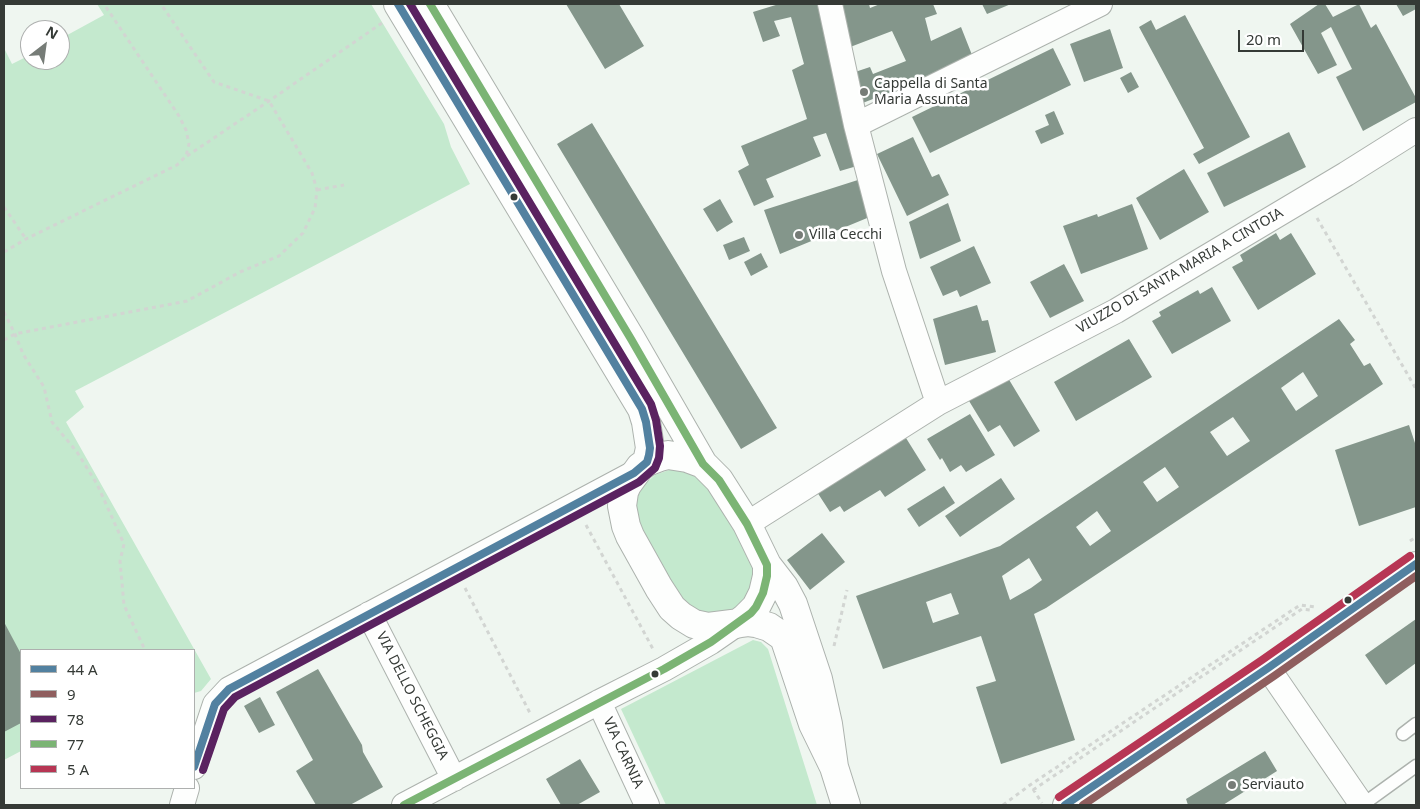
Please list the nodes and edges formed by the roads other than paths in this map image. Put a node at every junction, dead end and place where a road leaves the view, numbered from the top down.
1 (430, 4) edge
2 (830, 4) edge
3 (1100, 4) edge
4 (391, 12) edge
5 (856, 126) junction
6 (1416, 130) edge
7 (938, 403) junction
8 (703, 464) junction
9 (641, 468) junction
10 (747, 524) junction
11 (1412, 554) edge
12 (767, 565) junction
13 (369, 614) junction
14 (737, 624) junction
15 (1268, 668) junction
16 (599, 702) junction
17 (1416, 724) edge
18 (1403, 734) dead end
19 (195, 764) edge
20 (1416, 766) edge
21 (834, 767) junction
22 (454, 778) junction
23 (187, 789) edge
24 (182, 805) edge
25 (404, 805) edge
26 (647, 805) edge
27 (846, 805) edge
28 (1065, 805) edge
29 (1362, 805) edge

1 - 8 street
2 - 5 street
3 - 5 street
4 - 9 street
5 - 7 street
6 - 7 street, VIUZZO DI SANTA MARIA A CINTOIA
7 - 10 street, VIUZZO DI SANTA MARIA A CINTOIA
8 - 9 street
8 - 10 street
9 - 13 street
9 - 14 street
10 - 12 street
11 - 15 street
12 - 14 street
12 - 21 street
13 - 19 street
13 - 22 street, VIA DELLO SCHEGGIA
14 - 16 street
14 - 21 street
15 - 28 street
15 - 29 street
16 - 22 street
16 - 26 street, VIA CARNIA
17 - 18 lane
20 - 29 lane
21 - 27 street
22 - 25 street
23 - 24 street

